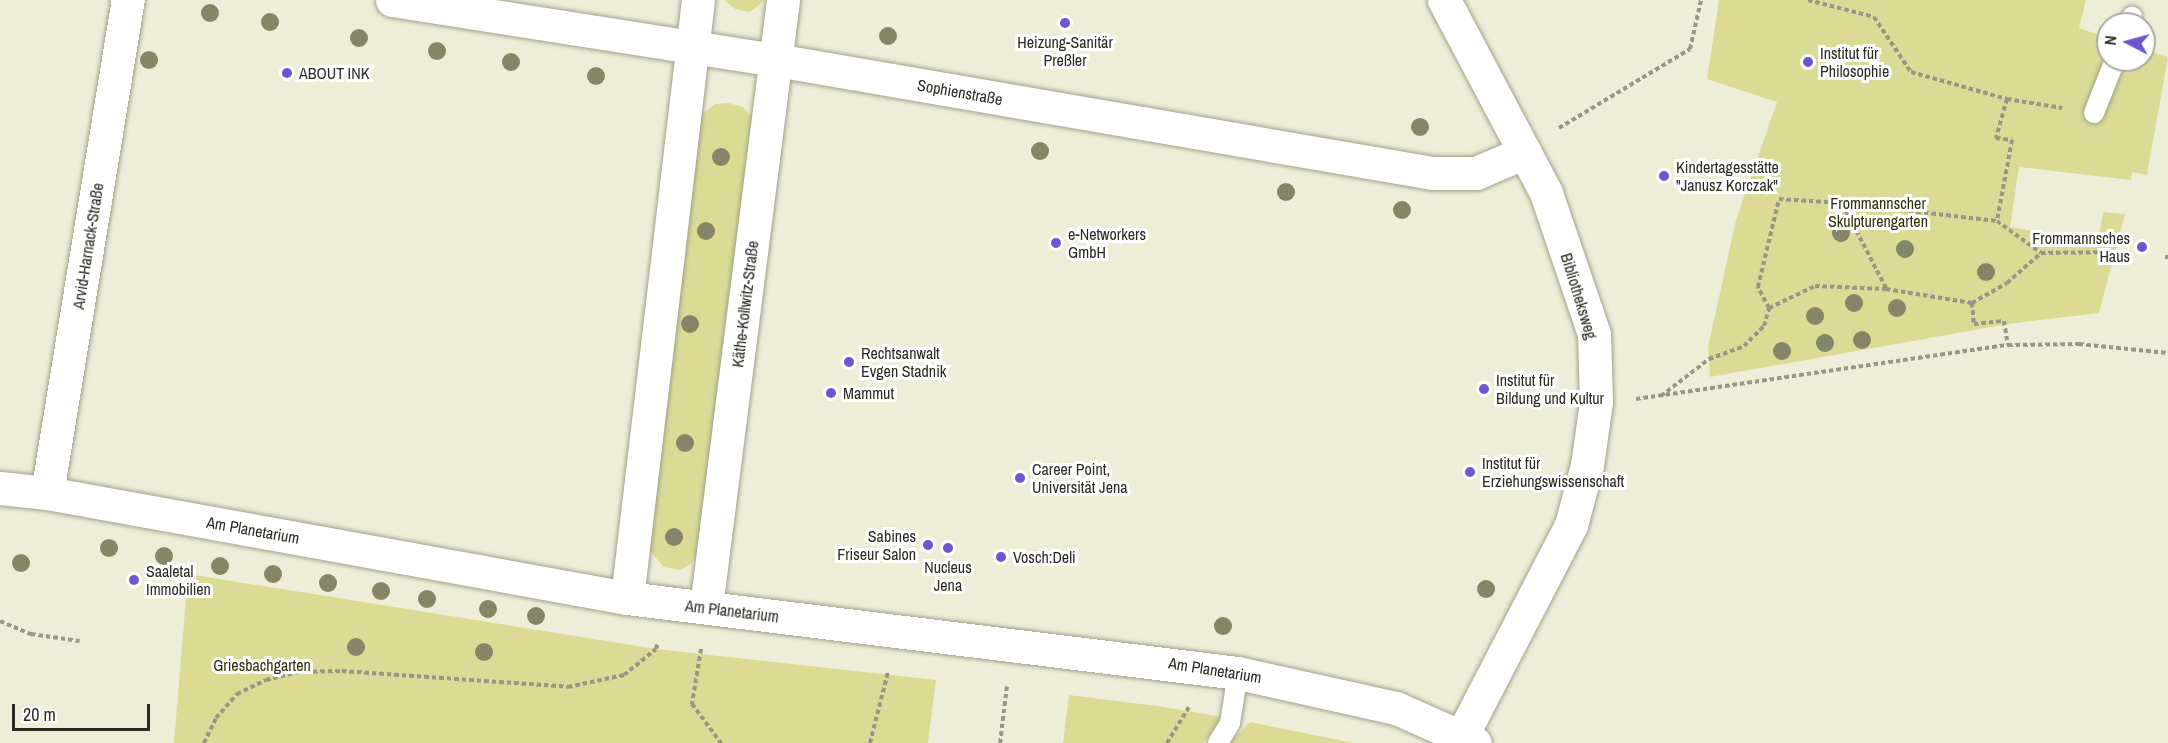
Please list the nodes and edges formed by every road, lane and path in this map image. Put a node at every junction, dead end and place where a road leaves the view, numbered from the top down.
1 (128, 0) edge
2 (392, 0) edge
3 (698, 0) edge
4 (783, 0) edge
5 (1444, 0) edge
6 (1701, 0) edge
7 (1808, 0) edge
8 (693, 46) junction
9 (776, 60) junction
10 (2110, 72) edge
11 (2007, 99) junction
12 (2094, 113) joint
13 (1554, 131) dead end
14 (1525, 152) junction
15 (1842, 203) junction
16 (1997, 220) junction
17 (2115, 252) dead end
18 (2041, 253) junction
19 (1887, 289) junction
20 (1972, 303) junction
21 (1769, 308) junction
22 (2008, 345) junction
23 (2168, 352) edge
24 (1659, 397) junction
25 (1628, 400) dead end
26 (0, 488) edge
27 (47, 493) junction
28 (627, 598) junction
29 (663, 602) junction
30 (706, 607) junction
31 (0, 621) edge
32 (899, 631) junction
33 (80, 641) dead end
34 (1238, 673) junction
35 (1008, 680) dead end
36 (1193, 701) dead end
37 (1469, 739) edge
38 (204, 743) edge
39 (721, 743) edge
40 (870, 743) edge
41 (1000, 743) edge
42 (1167, 743) edge
43 (1218, 743) edge

1 - 27 street, Arvid-Harnack-Straße
2 - 8 street, Sophienstraße
3 - 8 street
4 - 9 street, Käthe-Kollwitz-Straße
5 - 14 street, Bibliotheksweg
6 - 13 path
7 - 11 path
8 - 9 street, Sophienstraße
8 - 28 street
9 - 14 street, Sophienstraße
9 - 30 street, Käthe-Kollwitz-Straße
10 - 12 lane
11 - 12 path
11 - 16 path
14 - 37 street, Bibliotheksweg
15 - 16 path
15 - 19 path
15 - 21 path
16 - 18 path
17 - 18 path
18 - 20 path
19 - 20 path
19 - 21 path
20 - 22 path
21 - 24 path
22 - 23 path
22 - 24 path
24 - 25 path
26 - 27 street, Am Planetarium
27 - 28 street, Am Planetarium
28 - 29 street, Am Planetarium
29 - 30 street, Am Planetarium
29 - 38 path
30 - 32 street, Am Planetarium
30 - 39 path
31 - 33 path
32 - 34 street, Am Planetarium
32 - 40 path
34 - 37 street, Am Planetarium
34 - 43 lane
35 - 41 path
36 - 42 path

